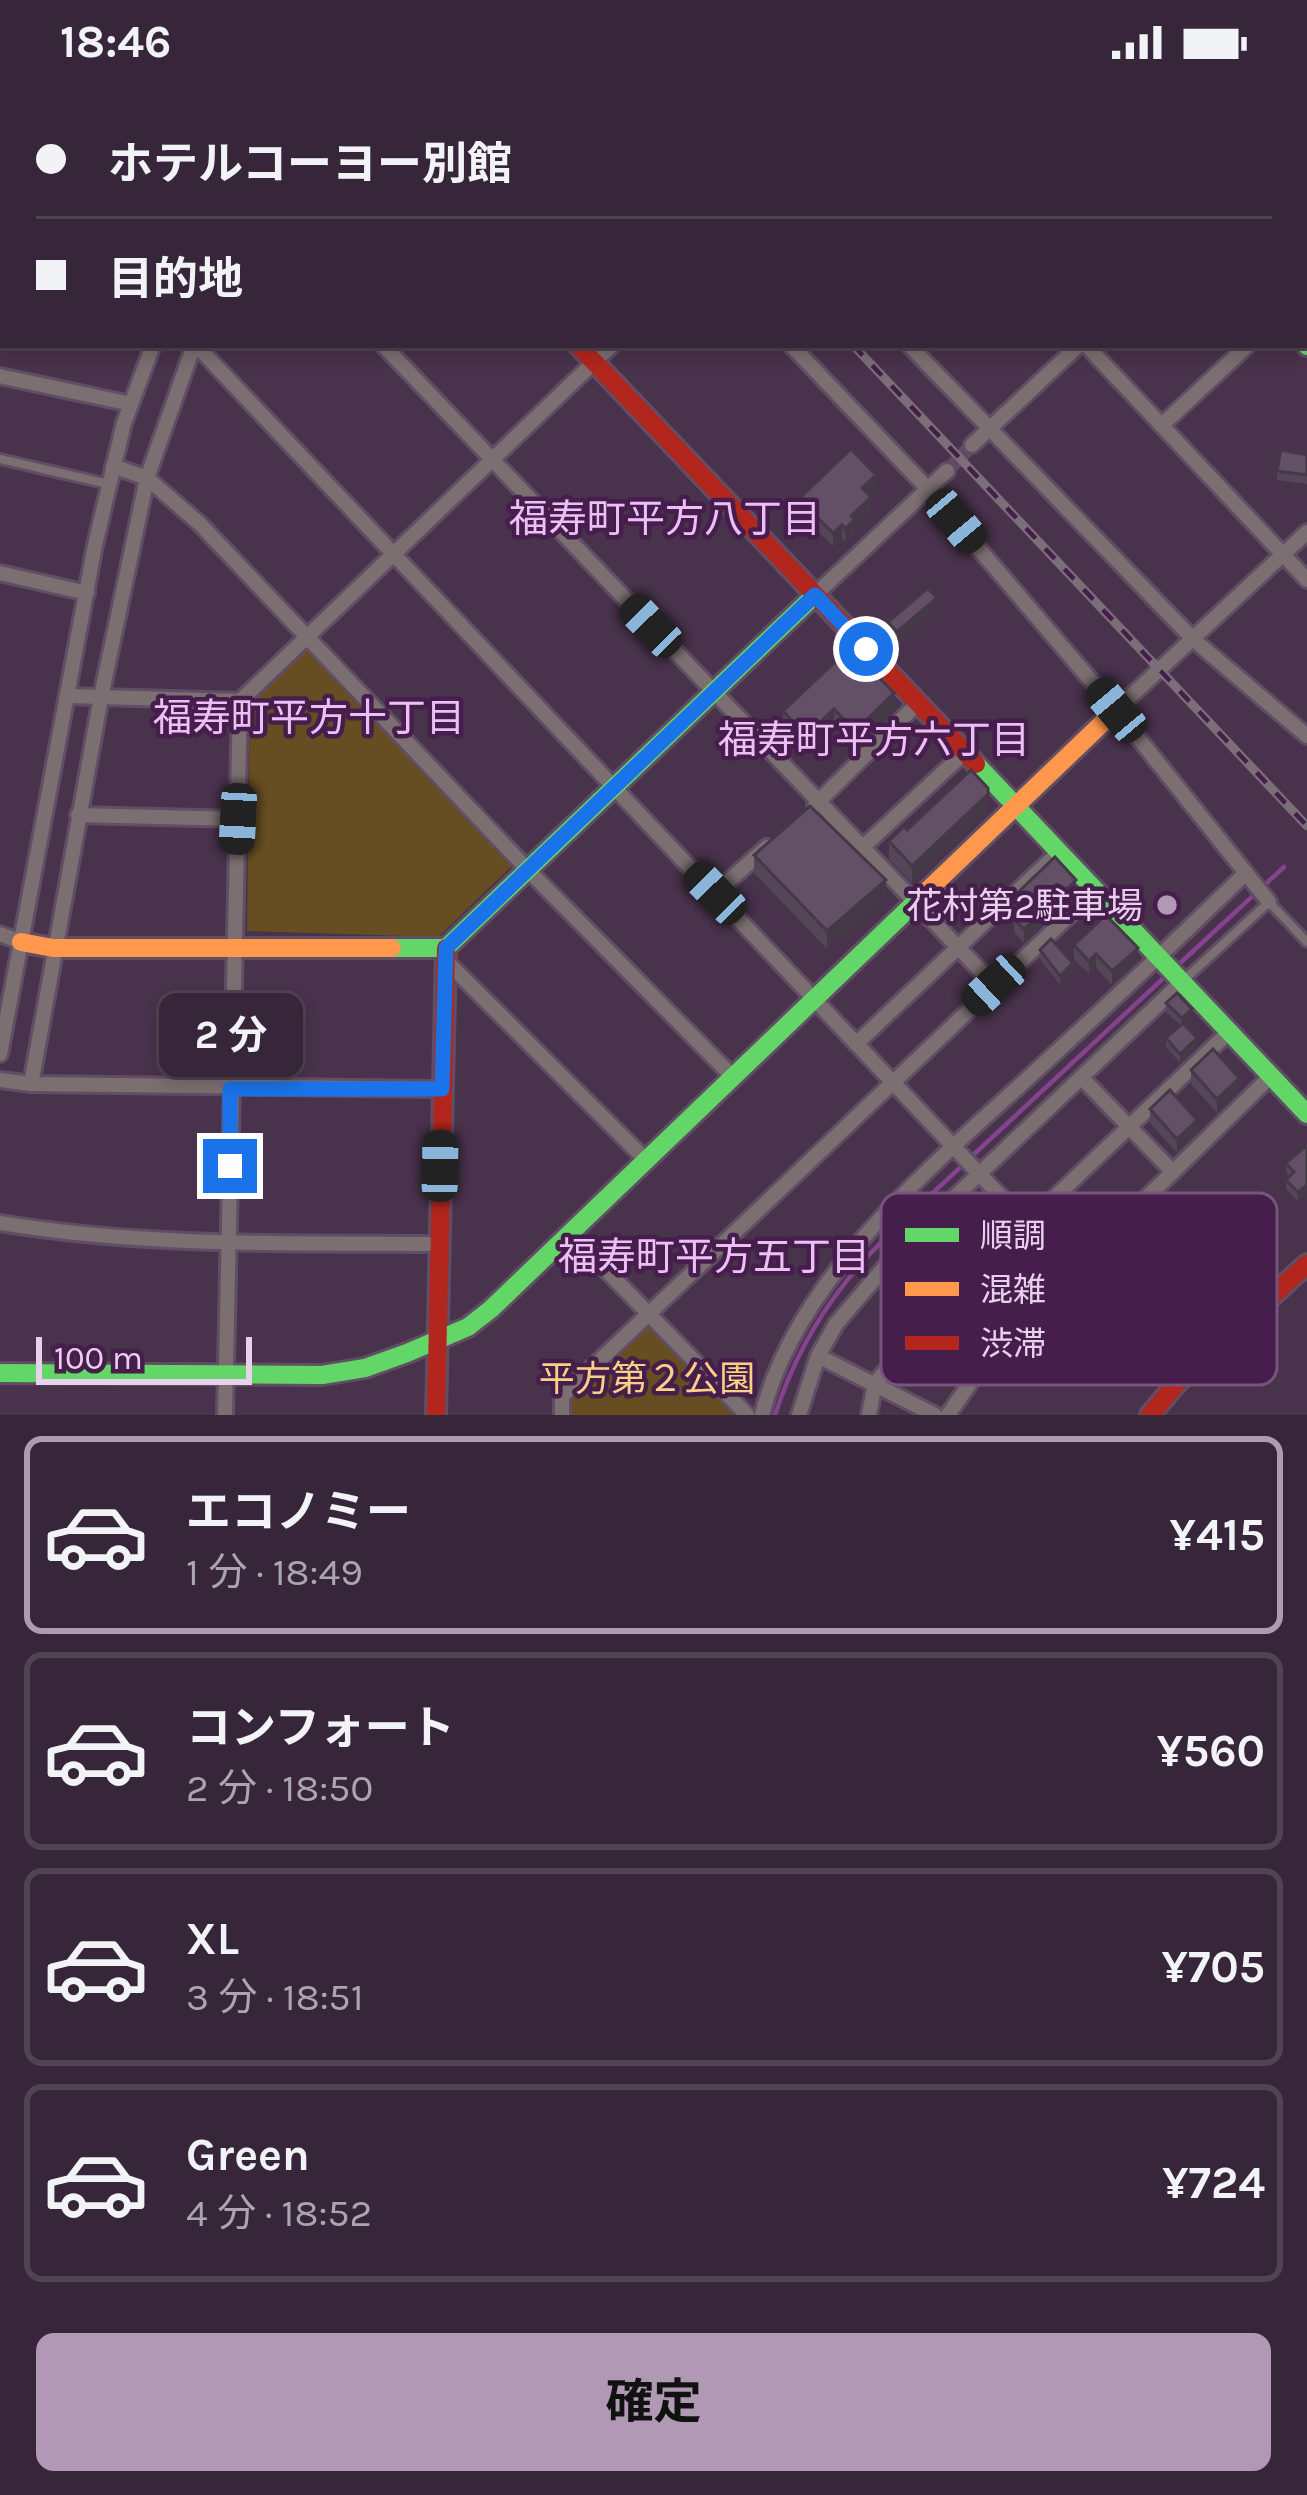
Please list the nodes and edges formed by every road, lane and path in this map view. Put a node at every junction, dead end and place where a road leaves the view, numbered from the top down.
1 (152, 348) edge
2 (194, 348) edge
3 (198, 348) edge
4 (385, 348) edge
5 (581, 348) edge
6 (609, 348) edge
7 (794, 348) edge
8 (919, 348) edge
9 (1080, 348) edge
10 (1086, 348) edge
11 (1245, 348) edge
12 (594, 362) junction
13 (0, 376) edge
14 (131, 404) junction
15 (1162, 425) junction
16 (988, 430) junction
17 (972, 446) tunnel mouth
18 (0, 459) edge
19 (492, 460) junction
20 (113, 466) junction
21 (947, 471) tunnel mouth
22 (147, 478) junction
23 (109, 484) junction
24 (929, 490) junction
25 (1307, 532) edge
26 (392, 555) junction
27 (1283, 555) junction
28 (0, 573) edge
29 (1307, 580) edge
30 (87, 593) junction
31 (815, 595) junction
32 (307, 637) junction
33 (1194, 640) junction
34 (714, 692) junction
35 (67, 696) junction
36 (100, 697) junction
37 (239, 701) junction
38 (918, 703) junction
39 (1116, 710) junction
40 (1307, 736) edge
41 (965, 752) junction
42 (614, 787) junction
43 (818, 801) junction
44 (1016, 806) junction
45 (79, 814) junction
46 (801, 817) edge
47 (238, 819) junction
48 (784, 832) edge
49 (862, 848) junction
50 (1060, 851) junction
51 (528, 870) junction
52 (1250, 878) junction
53 (1096, 890) junction
54 (715, 893) junction
55 (1267, 899) junction
56 (916, 903) junction
57 (0, 934) edge
58 (21, 942) junction
59 (1307, 942) edge
60 (53, 948) junction
61 (232, 948) junction
62 (958, 948) junction
63 (446, 954) junction
64 (1173, 969) junction
65 (994, 985) junction
66 (814, 1000) junction
67 (1230, 1031) junction
68 (856, 1044) junction
69 (0, 1054) edge
70 (1271, 1076) junction
71 (734, 1078) junction
72 (1082, 1078) junction
73 (0, 1080) edge
74 (892, 1082) junction
75 (31, 1084) junction
76 (230, 1089) junction
77 (442, 1089) junction
78 (1304, 1103) edge
79 (1127, 1126) junction
80 (957, 1151) junction
81 (647, 1161) junction
82 (1173, 1172) junction
83 (978, 1173) junction
84 (916, 1193) edge
85 (957, 1193) edge
86 (998, 1193) edge
87 (1056, 1193) edge
88 (1152, 1193) edge
89 (0, 1223) edge
90 (881, 1228) edge
91 (571, 1234) junction
92 (229, 1243) junction
93 (439, 1244) junction
94 (1307, 1264) edge
95 (881, 1271) edge
96 (1277, 1292) edge
97 (650, 1313) junction
98 (440, 1338) junction
99 (818, 1356) junction
100 (0, 1373) edge
101 (226, 1375) junction
102 (881, 1376) edge
103 (875, 1383) junction
104 (969, 1385) edge
105 (1176, 1385) edge
106 (225, 1415) edge
107 (436, 1415) edge
108 (562, 1415) edge
109 (747, 1415) edge
110 (762, 1415) edge
111 (799, 1415) edge
112 (869, 1415) edge
113 (935, 1415) edge
114 (948, 1415) edge
115 (1150, 1415) edge

1 - 14 street
2 - 22 street
3 - 26 street
4 - 19 street
5 - 12 street
6 - 12 street
7 - 24 street
8 - 16 street
9 - 16 street
10 - 15 street
11 - 15 street
12 - 19 street
12 - 31 street
13 - 14 street
14 - 20 street
15 - 27 street
16 - 17 street
16 - 33 street
18 - 23 lane
19 - 26 street
19 - 34 street
20 - 22 street
20 - 23 street
21 - 24 street
22 - 32 street
22 - 36 street
23 - 30 street
24 - 31 street
24 - 39 street
25 - 27 street
26 - 32 street
26 - 42 street
27 - 29 street
27 - 33 street
28 - 30 street
30 - 35 street
31 - 34 street
31 - 38 street
32 - 37 street
32 - 51 street
33 - 39 street
33 - 40 street
34 - 42 street
34 - 43 street
35 - 36 street
35 - 58 street
36 - 37 street
36 - 45 street
37 - 47 street
38 - 41 street
38 - 43 street
39 - 44 street
39 - 52 street
41 - 44 street
41 - 49 street
42 - 51 street
42 - 54 street
43 - 46 street
43 - 49 street
44 - 50 street
44 - 56 street
45 - 47 street
45 - 60 street
47 - 61 street
48 - 54 street
49 - 56 street
50 - 53 street
50 - 62 street
51 - 63 street
51 - 71 street
52 - 55 street
52 - 64 street
53 - 64 street
53 - 65 street
54 - 66 street
55 - 59 lane
55 - 64 lane
56 - 62 street
56 - 66 street
57 - 58 street
58 - 60 street
58 - 69 street
60 - 61 street
60 - 75 street
61 - 63 street
61 - 76 street
62 - 65 street
62 - 68 street
63 - 77 street
63 - 81 street
64 - 67 street
64 - 72 street
64 - 80 street
65 - 74 street
66 - 68 street
66 - 71 street
67 - 70 street
67 - 79 street
68 - 74 street
70 - 78 street
70 - 82 street
71 - 81 street
72 - 79 street
72 - 83 street
73 - 75 street
74 - 80 street
74 - 97 street
75 - 76 street
76 - 77 street
76 - 92 street
77 - 93 street
79 - 82 street
79 - 87 street
80 - 83 street
80 - 84 street
81 - 91 street
82 - 88 street
83 - 85 street
83 - 86 street
89 - 92 street
90 - 110 street
91 - 97 street
91 - 98 street
92 - 93 street
92 - 101 street
93 - 98 street
94 - 96 street
95 - 99 street
97 - 108 street
97 - 109 street
98 - 101 street
98 - 107 street
99 - 103 street
99 - 111 street
100 - 101 street
101 - 106 street
102 - 103 street
103 - 112 street
103 - 113 street
104 - 114 street
105 - 115 street

